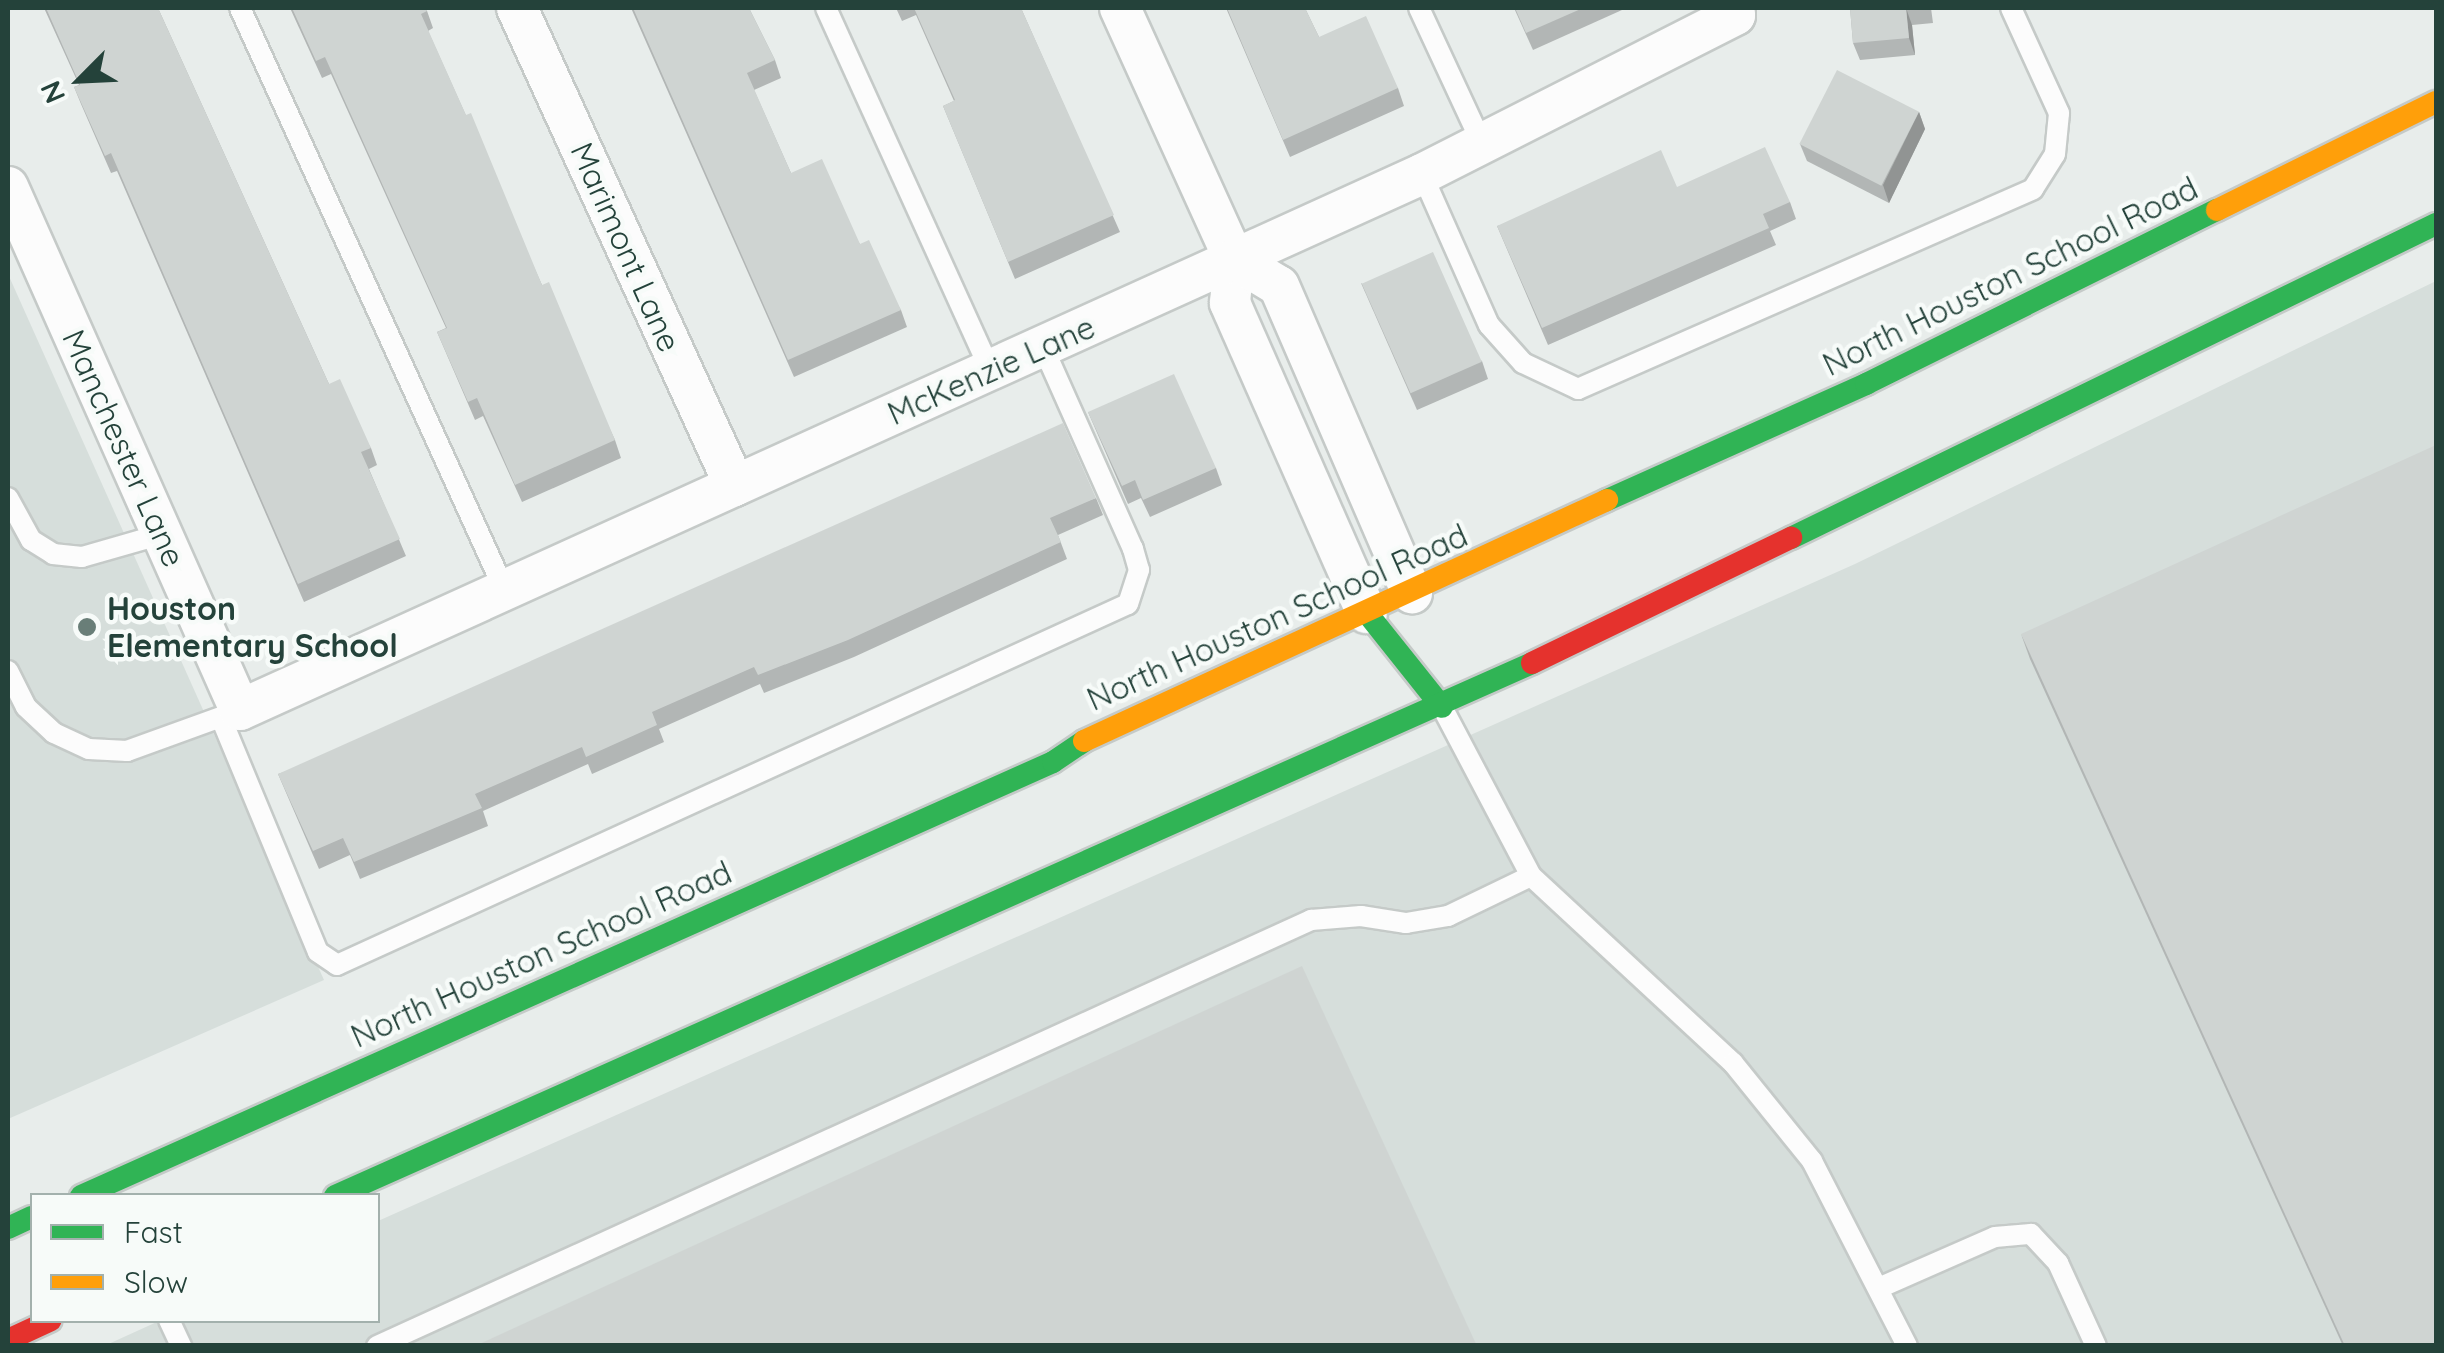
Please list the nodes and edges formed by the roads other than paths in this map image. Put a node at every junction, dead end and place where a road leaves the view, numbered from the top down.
1 (240, 8) edge
2 (517, 8) edge
3 (826, 8) edge
4 (1120, 8) edge
5 (1419, 8) edge
6 (2011, 8) edge
7 (1739, 10) edge
8 (2436, 102) edge
9 (1482, 144) junction
10 (1422, 174) junction
11 (8, 187) edge
12 (2436, 224) edge
13 (1234, 260) junction
14 (1042, 347) junction
15 (990, 370) junction
16 (735, 486) junction
17 (8, 498) edge
18 (162, 534) junction
19 (504, 590) junction
20 (1415, 602) junction
21 (1367, 614) junction
22 (1427, 650) dead end
23 (8, 671) edge
24 (1442, 707) junction
25 (231, 714) junction
26 (1531, 876) junction
27 (87, 1193) edge
28 (341, 1193) edge
29 (1880, 1288) junction
30 (45, 1323) edge
31 (170, 1323) edge
32 (8, 1340) edge
33 (181, 1346) edge
34 (377, 1346) edge
35 (1907, 1346) edge
36 (2096, 1346) edge

1 - 19 lane
2 - 16 street, Marimont Lane
3 - 15 lane
4 - 13 street
5 - 9 lane
6 - 10 lane
7 - 9 street, McKenzie Lane
8 - 20 main road, North Houston School Road
9 - 10 street, McKenzie Lane
10 - 13 street, McKenzie Lane
11 - 18 street, Manchester Lane
12 - 24 main road
13 - 14 street, McKenzie Lane
13 - 20 street
13 - 21 street
14 - 15 street, McKenzie Lane
14 - 25 lane
15 - 16 street, McKenzie Lane
16 - 19 street, McKenzie Lane
17 - 18 lane
18 - 25 street, Manchester Lane
19 - 25 street, McKenzie Lane
20 - 21 main road, North Houston School Road
21 - 24 main road
21 - 27 main road, North Houston School Road
22 - 24 main road
23 - 25 lane
24 - 26 lane
24 - 28 main road
26 - 29 lane
26 - 34 lane
29 - 35 lane
29 - 36 lane
30 - 32 main road
31 - 33 lane

